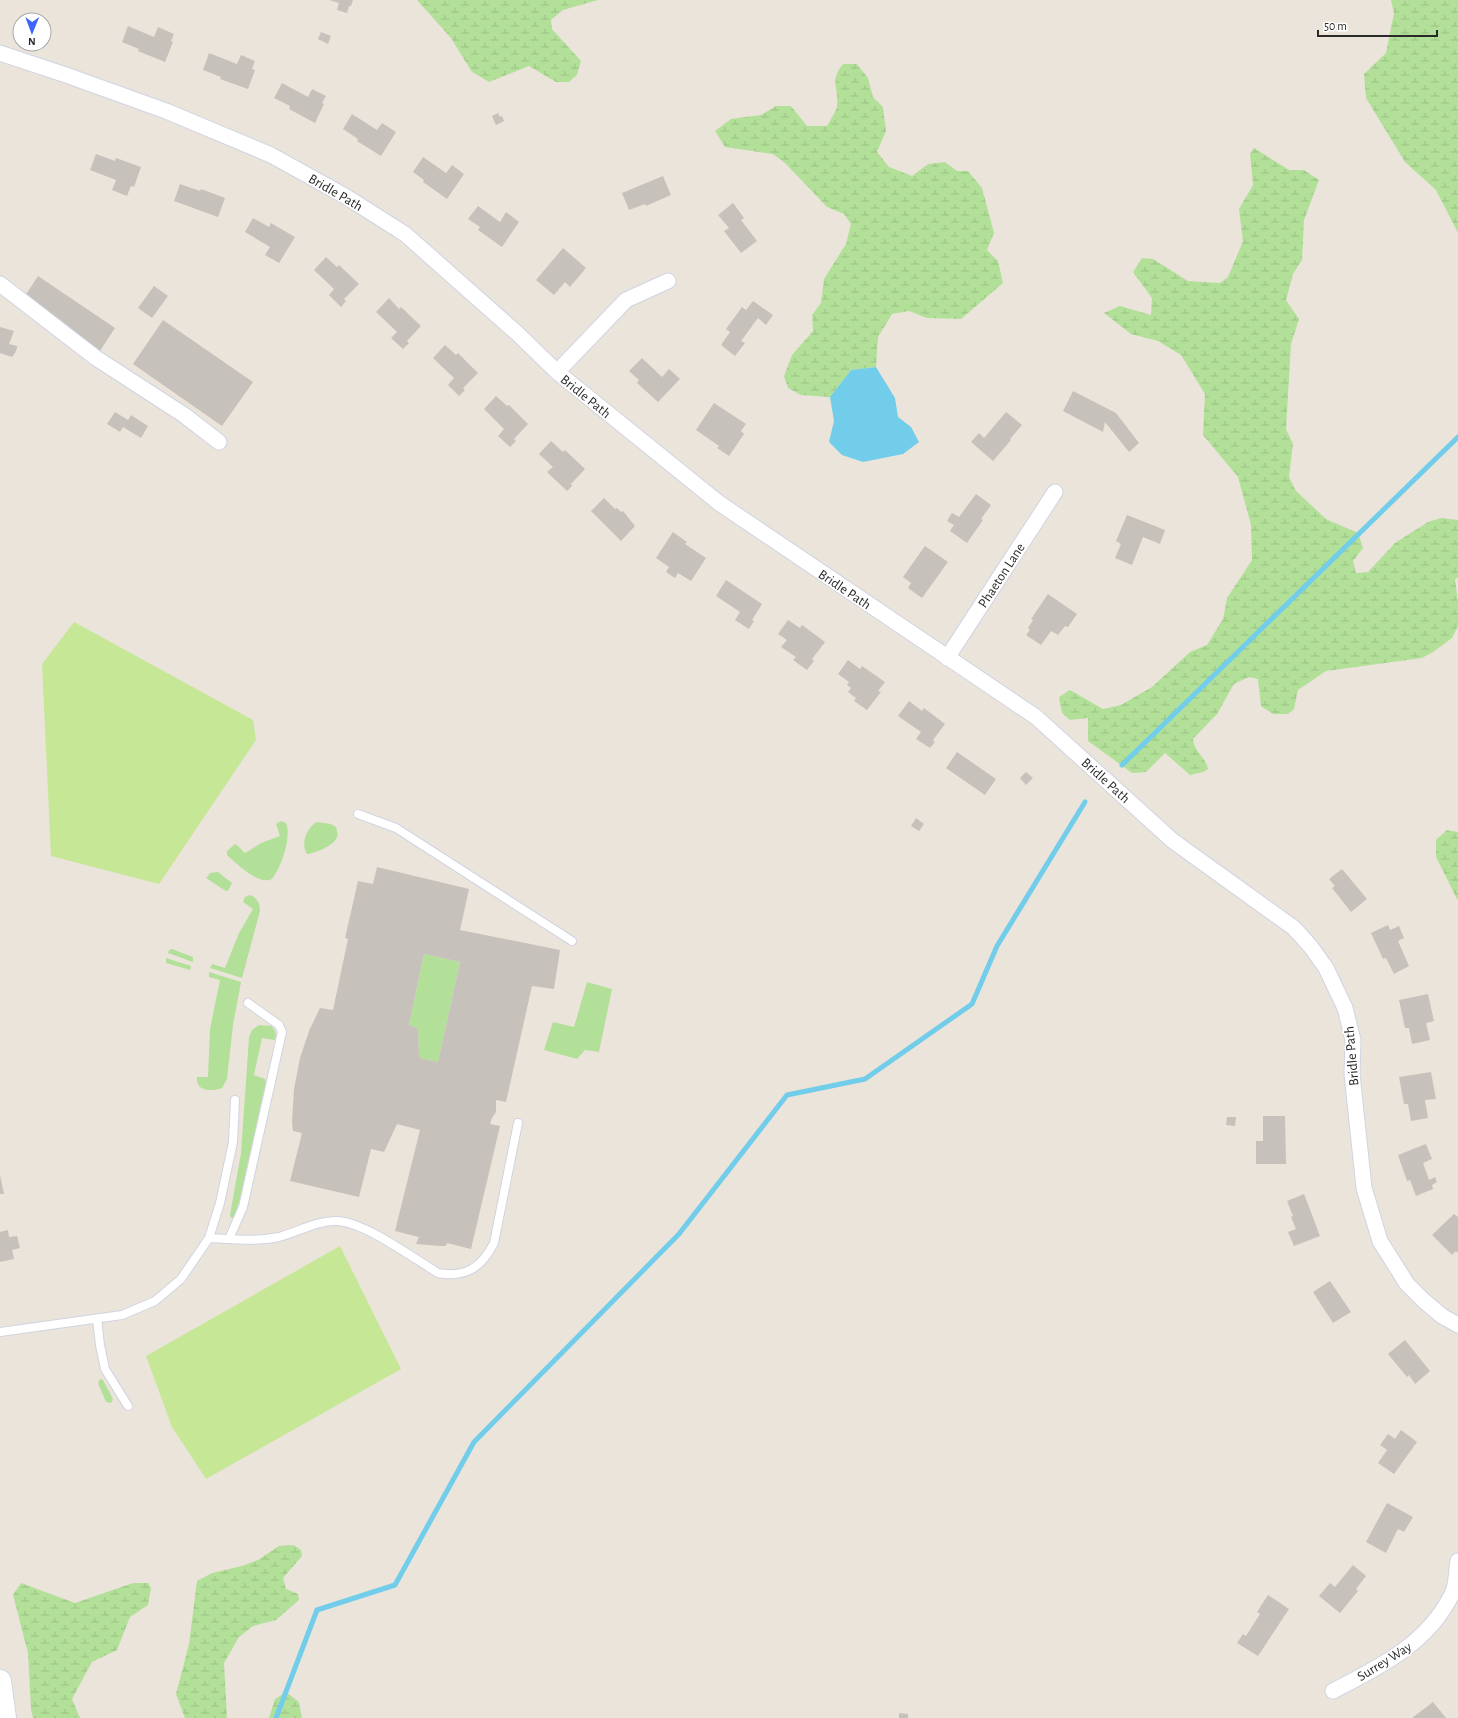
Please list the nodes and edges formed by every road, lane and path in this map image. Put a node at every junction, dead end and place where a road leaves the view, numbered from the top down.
1 (0, 53) edge
2 (668, 281) dead end
3 (0, 284) edge
4 (556, 372) junction
5 (219, 442) dead end
6 (1056, 492) dead end
7 (947, 658) junction
8 (358, 814) dead end
9 (572, 941) dead end
10 (248, 1002) dead end
11 (235, 1100) dead end
12 (518, 1123) dead end
13 (209, 1238) junction
14 (229, 1239) junction
15 (97, 1319) junction
16 (1458, 1325) edge
17 (0, 1332) edge
18 (128, 1406) dead end
19 (1458, 1561) edge
20 (0, 1681) edge
21 (1333, 1692) dead end
22 (5, 1718) edge

1 - 4 street, Bridle Path
2 - 4 street
3 - 5 street
4 - 7 street, Bridle Path
6 - 7 street, Phaeton Lane
7 - 16 street, Bridle Path
8 - 9 lane
10 - 14 lane
11 - 13 lane
12 - 14 lane
13 - 14 lane
13 - 15 lane
15 - 17 lane
15 - 18 lane
19 - 21 street, Surrey Way
20 - 22 main road

